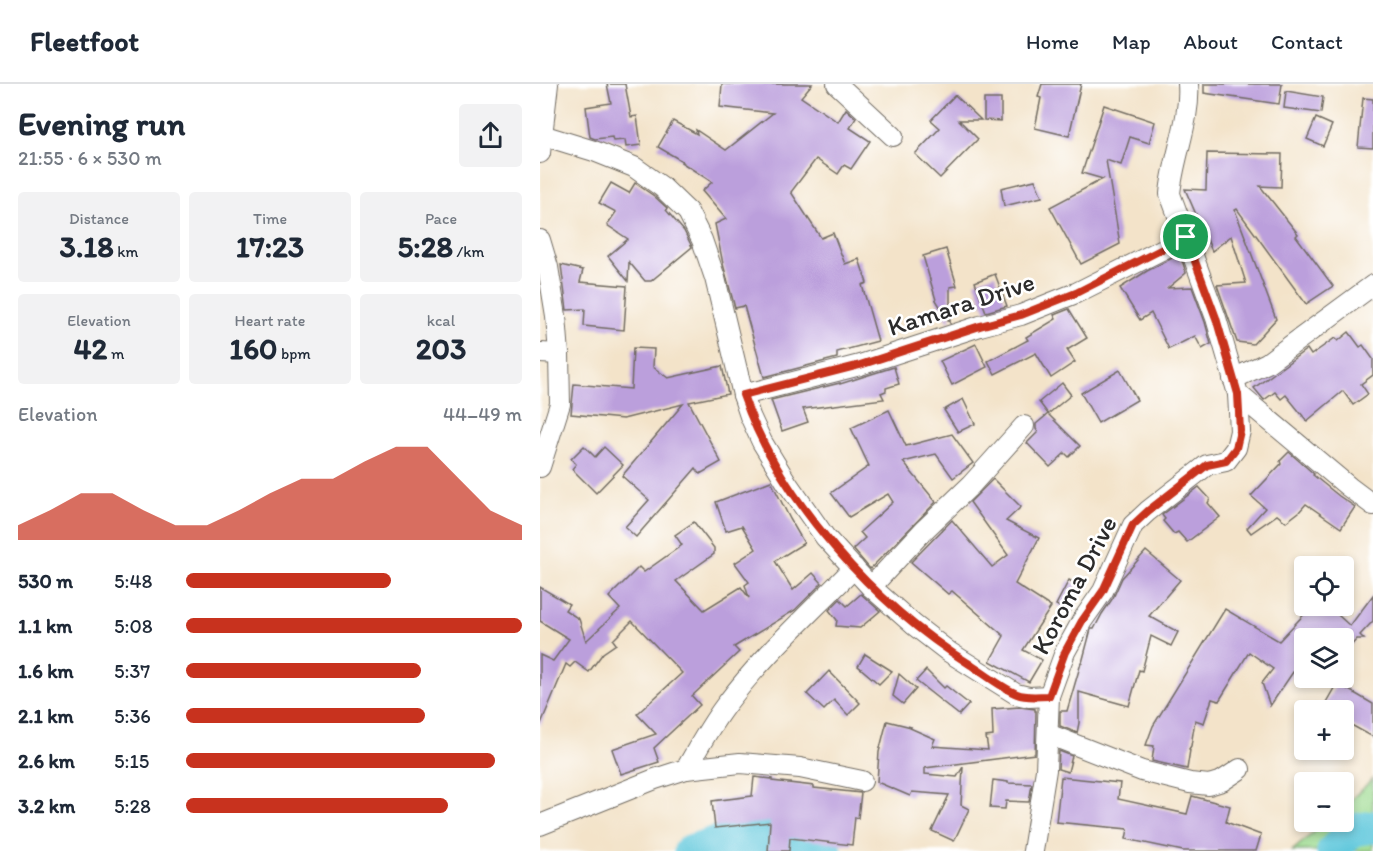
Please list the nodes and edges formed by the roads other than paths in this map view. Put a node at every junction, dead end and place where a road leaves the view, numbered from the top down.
1 (548, 84) edge
2 (837, 84) edge
3 (1188, 84) edge
4 (893, 136) dead end
5 (541, 144) edge
6 (1186, 237) junction
7 (540, 240) edge
8 (1373, 285) edge
9 (549, 354) edge
10 (1236, 386) junction
11 (743, 395) junction
12 (1024, 426) dead end
13 (540, 467) edge
14 (1373, 505) edge
15 (854, 568) junction
16 (871, 587) junction
17 (1049, 696) junction
18 (1048, 734) junction
19 (686, 770) junction
20 (1240, 770) dead end
21 (862, 781) dead end
22 (540, 825) edge
23 (1033, 851) edge

1 - 5 street
2 - 4 street
3 - 6 street, Koroma Drive
5 - 11 street
6 - 10 street, Koroma Drive
6 - 11 street, Kamara Drive
7 - 9 street
8 - 10 street
9 - 13 street
10 - 14 street
10 - 17 street, Koroma Drive
11 - 15 street
12 - 16 street
15 - 16 street
15 - 19 street
16 - 17 street
17 - 18 street, Koroma Drive
18 - 20 street
18 - 23 street, Koroma Drive
19 - 21 street
19 - 22 street

